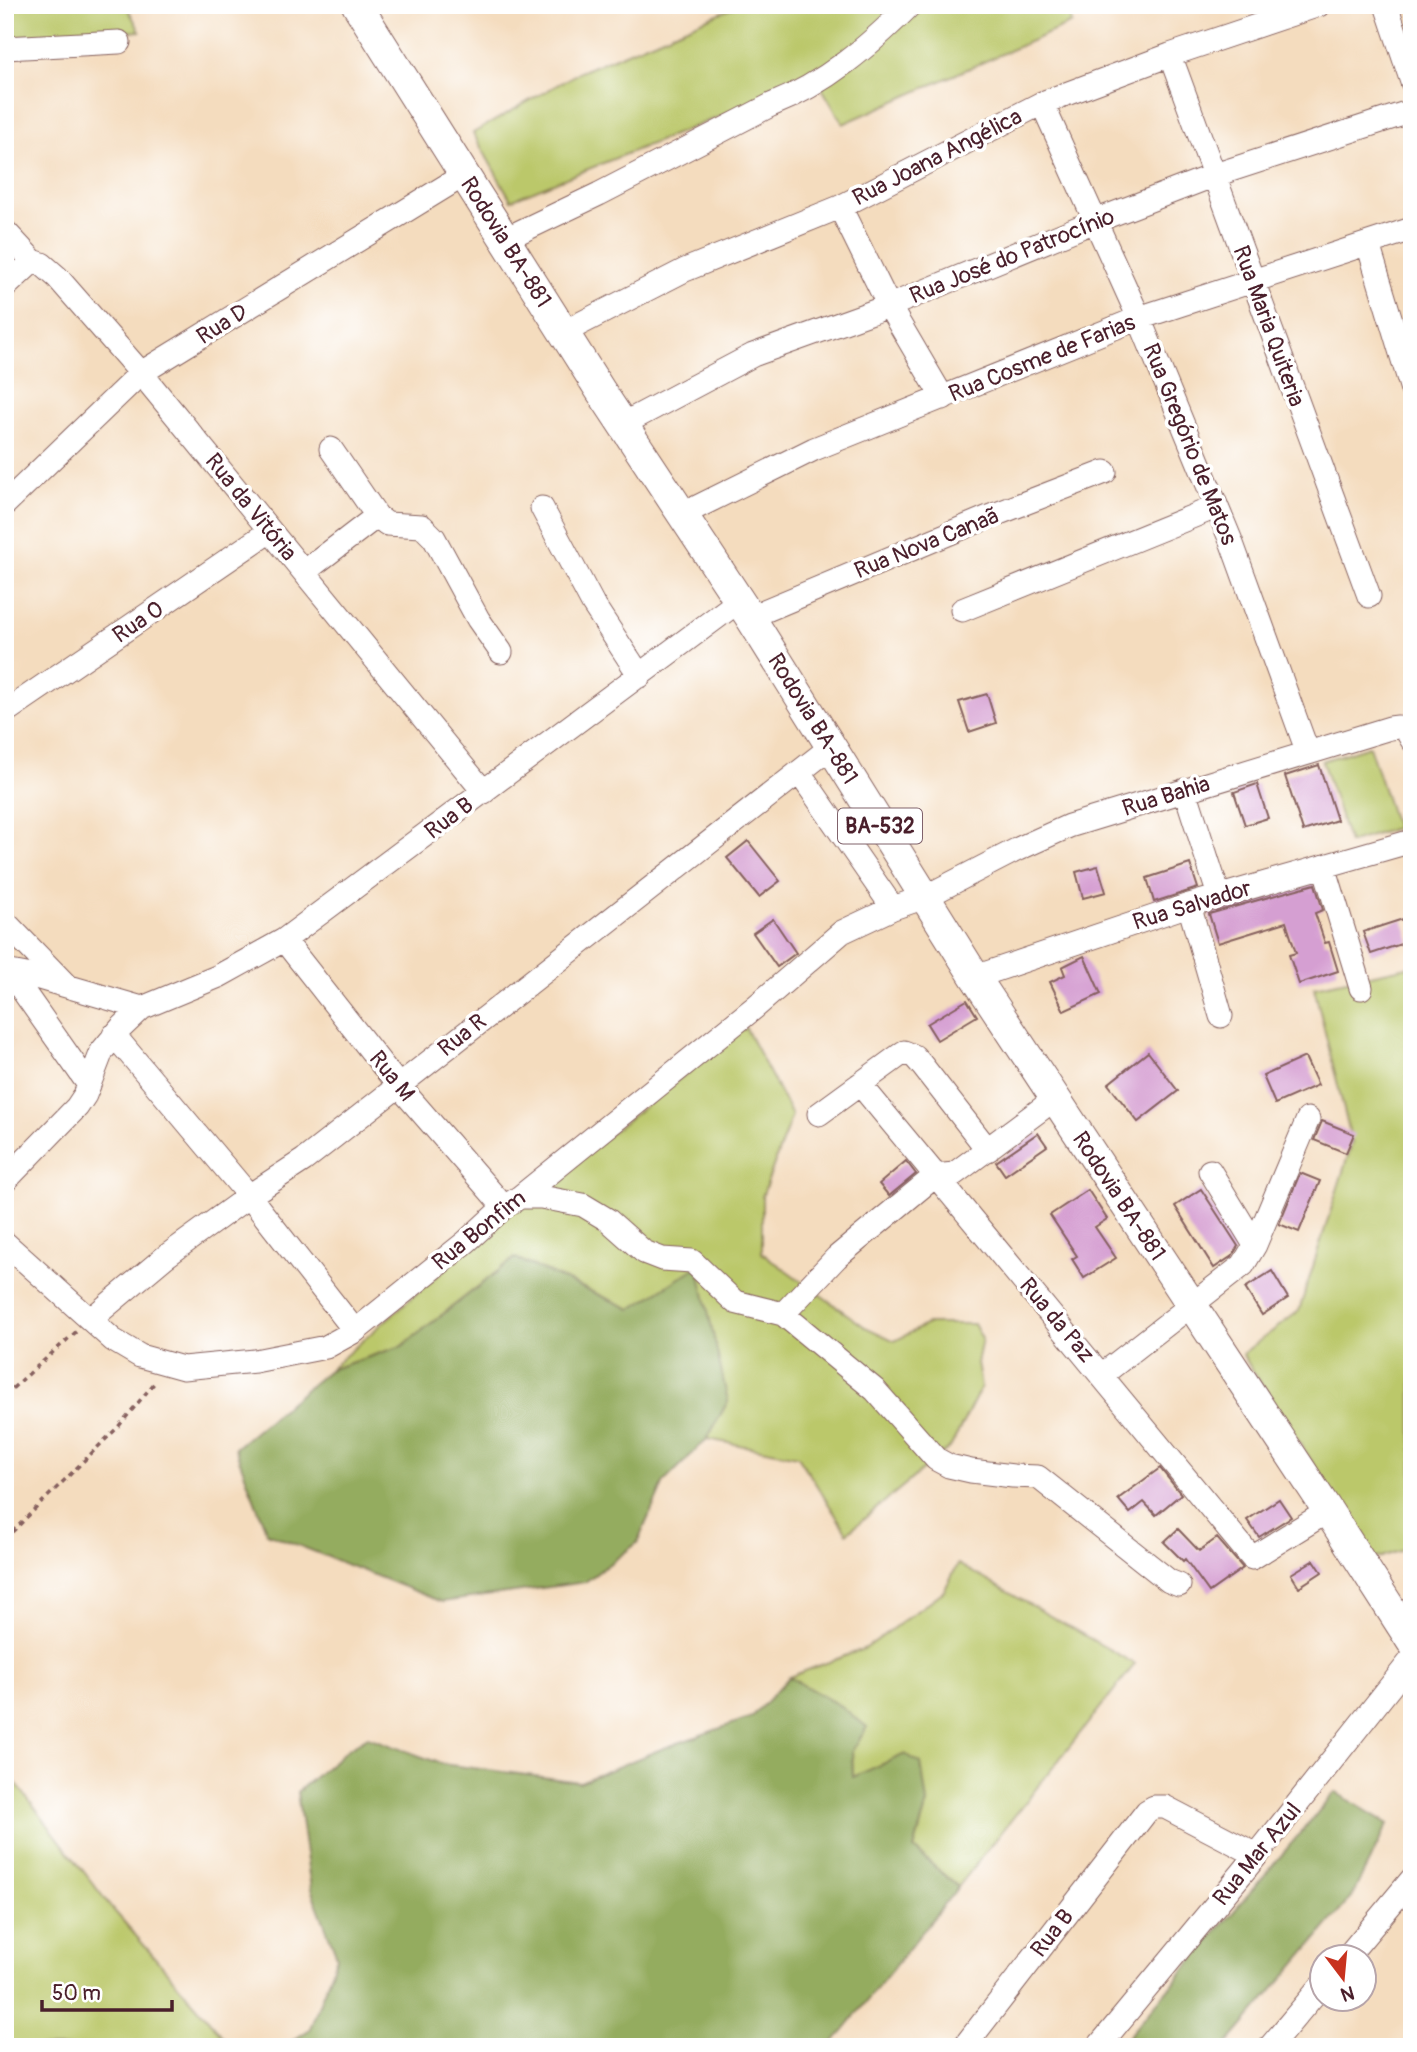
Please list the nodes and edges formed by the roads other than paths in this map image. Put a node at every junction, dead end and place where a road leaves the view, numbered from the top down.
1 (909, 5) edge
2 (1319, 5) edge
3 (1386, 5) edge
4 (364, 8) edge
5 (120, 42) dead end
6 (5, 48) edge
7 (1170, 55) junction
8 (1412, 82) edge
9 (1042, 103) junction
10 (1412, 111) edge
11 (464, 175) junction
12 (1215, 175) junction
13 (840, 207) junction
14 (1095, 221) junction
15 (1412, 229) edge
16 (5, 231) edge
17 (505, 239) junction
18 (1368, 244) junction
19 (33, 261) junction
20 (1252, 280) junction
21 (5, 287) edge
22 (889, 306) junction
23 (1139, 318) junction
24 (564, 332) junction
25 (1407, 356) edge
26 (141, 373) junction
27 (1412, 390) edge
28 (943, 398) junction
29 (623, 424) junction
30 (331, 449) dead end
31 (1105, 472) dead end
32 (5, 504) edge
33 (1216, 507) junction
34 (542, 508) dead end
35 (683, 514) junction
36 (377, 516) junction
37 (270, 531) junction
38 (304, 572) junction
39 (1369, 596) dead end
40 (745, 608) junction
41 (962, 610) dead end
42 (501, 652) dead end
43 (640, 676) junction
44 (5, 712) edge
45 (1412, 740) edge
46 (831, 747) junction
47 (1308, 753) junction
48 (799, 772) junction
49 (1185, 790) junction
50 (484, 792) junction
51 (1412, 841) edge
52 (1324, 866) junction
53 (1219, 896) junction
54 (925, 897) junction
55 (1189, 905) junction
56 (893, 908) junction
57 (5, 922) edge
58 (284, 940) junction
59 (7, 971) edge
60 (975, 977) junction
61 (66, 985) junction
62 (1361, 988) dead end
63 (142, 1008) junction
64 (1221, 1016) dead end
65 (114, 1035) junction
66 (398, 1084) junction
67 (860, 1084) junction
68 (89, 1085) junction
69 (1056, 1098) junction
70 (819, 1114) dead end
71 (1308, 1119) dead end
72 (988, 1150) junction
73 (1210, 1171) dead end
74 (935, 1176) junction
75 (5, 1181) edge
76 (249, 1196) junction
77 (512, 1202) junction
78 (5, 1243) edge
79 (1255, 1245) junction
80 (1192, 1306) junction
81 (783, 1314) junction
82 (91, 1319) junction
83 (355, 1331) junction
84 (1102, 1374) junction
85 (1328, 1511) junction
86 (1179, 1585) dead end
87 (1412, 1642) edge
88 (1412, 1659) edge
89 (1257, 1855) junction
90 (1412, 1879) edge
91 (1358, 1944) edge
92 (1308, 2002) edge
93 (976, 2043) edge
94 (1098, 2047) edge
95 (1270, 2047) edge

1 - 17 street
2 - 7 street, Rua Joana Angélica
3 - 8 street
4 - 11 main road, Rodovia BA-881 / BA-532
5 - 6 street
7 - 9 street, Rua Joana Angélica
7 - 12 street, Rua Maria Quiteria
9 - 13 street, Rua Joana Angélica
9 - 14 street, Rua Gregório de Matos
10 - 12 street, Rua José do Patrocínio
11 - 17 main road, Rodovia BA-881 / BA-532
11 - 26 street, Rua D
12 - 14 street, Rua José do Patrocínio
12 - 20 street, Rua Maria Quiteria
13 - 22 street
13 - 24 street, Rua Joana Angélica
14 - 22 street, Rua José do Patrocínio
14 - 23 street, Rua Gregório de Matos
15 - 18 street, Rua Cosme de Farias
16 - 19 street, Rua da Vitória
17 - 24 main road, Rodovia BA-881 / BA-532
18 - 20 street, Rua Cosme de Farias
18 - 25 street
19 - 21 street
19 - 26 street, Rua da Vitória
20 - 23 street, Rua Cosme de Farias
20 - 39 street, Rua Maria Quiteria
22 - 28 street
22 - 29 street, Rua José do Patrocínio
23 - 28 street, Rua Cosme de Farias
23 - 33 street, Rua Gregório de Matos
24 - 29 main road, Rodovia BA-881 / BA-532
25 - 27 street
26 - 32 street, Rua D
26 - 37 street, Rua da Vitória
28 - 35 street, Rua Cosme de Farias
29 - 35 main road, Rodovia BA-881 / BA-532
30 - 36 street
31 - 40 street, Rua Nova Canaã
33 - 41 street
33 - 47 street, Rua Gregório de Matos
34 - 43 street
35 - 40 main road, Rodovia BA-881 / BA-532
36 - 38 street
36 - 42 street
37 - 38 street, Rua da Vitória
37 - 44 street, Rua O
38 - 50 street, Rua da Vitória
40 - 43 street, Rua B
40 - 46 main road, Rodovia BA-881 / BA-532
43 - 50 street, Rua B
45 - 47 street, Rua Bahia
46 - 48 street, Rua R
46 - 54 main road, Rodovia BA-881 / BA-532
47 - 49 street, Rua Bahia
48 - 56 street
48 - 66 street, Rua R
49 - 53 street
49 - 54 street, Rua Bahia
50 - 58 street, Rua B
51 - 52 street, Rua Salvador
52 - 53 street, Rua Salvador
52 - 62 street
53 - 55 street, Rua Salvador
54 - 56 street, Rua Bonfim
54 - 60 main road, Rodovia BA-881 / BA-532
55 - 60 street, Rua Salvador
55 - 64 street
56 - 77 street, Rua Bonfim
57 - 61 street
58 - 63 street, Rua B
58 - 66 street, Rua M
59 - 61 street
59 - 68 street
60 - 69 main road, Rodovia BA-881 / BA-532
61 - 63 street
63 - 65 street
65 - 68 street
65 - 76 street
66 - 76 street, Rua R
66 - 77 street, Rua M
67 - 70 street
67 - 72 street
67 - 74 street, Rua da Paz
68 - 75 street
69 - 72 street
69 - 80 main road, Rodovia BA-881 / BA-532
71 - 79 street
72 - 74 street
73 - 79 street
74 - 81 street
74 - 84 street, Rua da Paz
76 - 82 street, Rua R
76 - 83 street
77 - 81 street
77 - 83 street, Rua Bonfim
78 - 82 street, Rua Bonfim
79 - 80 street
80 - 84 street
80 - 85 main road, Rodovia BA-881 / BA-532
81 - 86 street
82 - 83 street, Rua Bonfim
84 - 85 street, Rua da Paz
85 - 87 main road, Rodovia BA-881 / BA-532
88 - 89 street, Rua Mar Azul
89 - 93 street, Rua B
89 - 94 street, Rua Mar Azul
90 - 91 street
92 - 95 street

